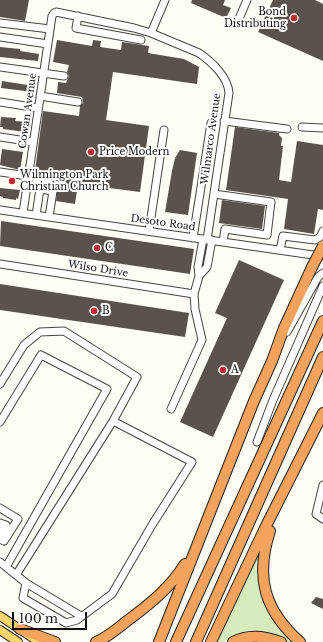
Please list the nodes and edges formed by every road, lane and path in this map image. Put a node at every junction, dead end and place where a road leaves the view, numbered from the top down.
1 (165, 0) edge
2 (247, 0) edge
3 (78, 16) junction
4 (238, 21) dead end
5 (0, 23) edge
6 (50, 29) junction
7 (151, 33) junction
8 (0, 37) edge
9 (141, 40) dead end
10 (48, 44) junction
11 (0, 67) edge
12 (44, 74) junction
13 (64, 76) dead end
14 (40, 96) junction
15 (0, 102) edge
16 (78, 102) dead end
17 (38, 108) junction
18 (224, 121) junction
19 (211, 123) dead end
20 (302, 127) dead end
21 (323, 128) edge
22 (287, 129) dead end
23 (164, 130) dead end
24 (0, 137) edge
25 (33, 142) junction
26 (0, 172) edge
27 (28, 176) junction
28 (200, 196) junction
29 (213, 196) junction
30 (0, 210) edge
31 (23, 213) junction
32 (36, 215) junction
33 (49, 217) junction
34 (149, 231) junction
35 (323, 231) edge
36 (193, 238) junction
37 (207, 240) junction
38 (223, 242) junction
39 (323, 246) edge
40 (280, 250) junction
41 (323, 256) edge
42 (0, 264) edge
43 (323, 273) edge
44 (323, 286) edge
45 (194, 294) junction
46 (323, 321) edge
47 (323, 357) edge
48 (272, 361) junction
49 (0, 384) edge
50 (171, 410) dead end
51 (323, 413) edge
52 (113, 421) junction
53 (0, 422) edge
54 (314, 430) junction
55 (257, 442) dead end
56 (323, 485) edge
57 (0, 508) edge
58 (323, 519) edge
59 (206, 521) junction
60 (6, 525) edge
61 (0, 534) edge
62 (0, 539) edge
63 (3, 564) edge
64 (16, 575) junction
65 (26, 583) junction
66 (0, 616) edge
67 (81, 616) junction
68 (20, 629) junction
69 (0, 630) edge
70 (18, 642) edge
71 (39, 642) edge
72 (55, 642) edge
73 (96, 642) edge
74 (159, 642) edge
75 (176, 642) edge
76 (196, 642) edge
77 (211, 642) edge
78 (233, 642) edge
79 (280, 642) edge
80 (300, 642) edge

1 - 7 street
2 - 4 street
3 - 6 street, Cowan Avenue
3 - 7 street
3 - 9 street
5 - 6 street
6 - 10 street, Cowan Avenue
7 - 18 street, Wilmarco Avenue
8 - 10 street
10 - 12 street, Cowan Avenue
11 - 12 street
12 - 13 street
12 - 14 street, Cowan Avenue
14 - 16 street
14 - 17 street, Cowan Avenue
15 - 17 street
17 - 25 street, Cowan Avenue
18 - 22 street
18 - 29 street, Wilmarco Avenue
19 - 28 street
20 - 21 street
23 - 34 street
24 - 25 street
25 - 27 street, Cowan Avenue
26 - 27 street
27 - 31 street, Cowan Avenue
28 - 29 street
28 - 36 street
29 - 37 street, Wilmarco Avenue
29 - 38 street
30 - 31 street, Desoto Road
31 - 32 street, Desoto Road
32 - 33 street, Desoto Road
32 - 33 street
33 - 34 street, Desoto Road
34 - 36 street, Desoto Road
35 - 40 street
36 - 37 street, Desoto Road
37 - 38 street, Desoto Road
37 - 45 street, Wilmarco Avenue
38 - 40 street, Desoto Road
39 - 48 highway, bridge
40 - 41 street, Desoto Road
42 - 45 street, Wilso Drive
43 - 48 street
44 - 55 street
45 - 50 street, Wilmarco Avenue
46 - 75 highway
47 - 76 highway
48 - 59 highway
49 - 52 street
51 - 54 highway
52 - 64 street
52 - 67 street
53 - 63 street
54 - 77 highway
54 - 80 highway
56 - 58 street
57 - 60 street
59 - 73 highway
59 - 74 highway
60 - 61 street
60 - 62 street
63 - 64 street
64 - 65 street
65 - 67 street
65 - 67 street
66 - 68 main road
68 - 71 main road
68 - 72 highway
69 - 70 main road
78 - 79 highway

